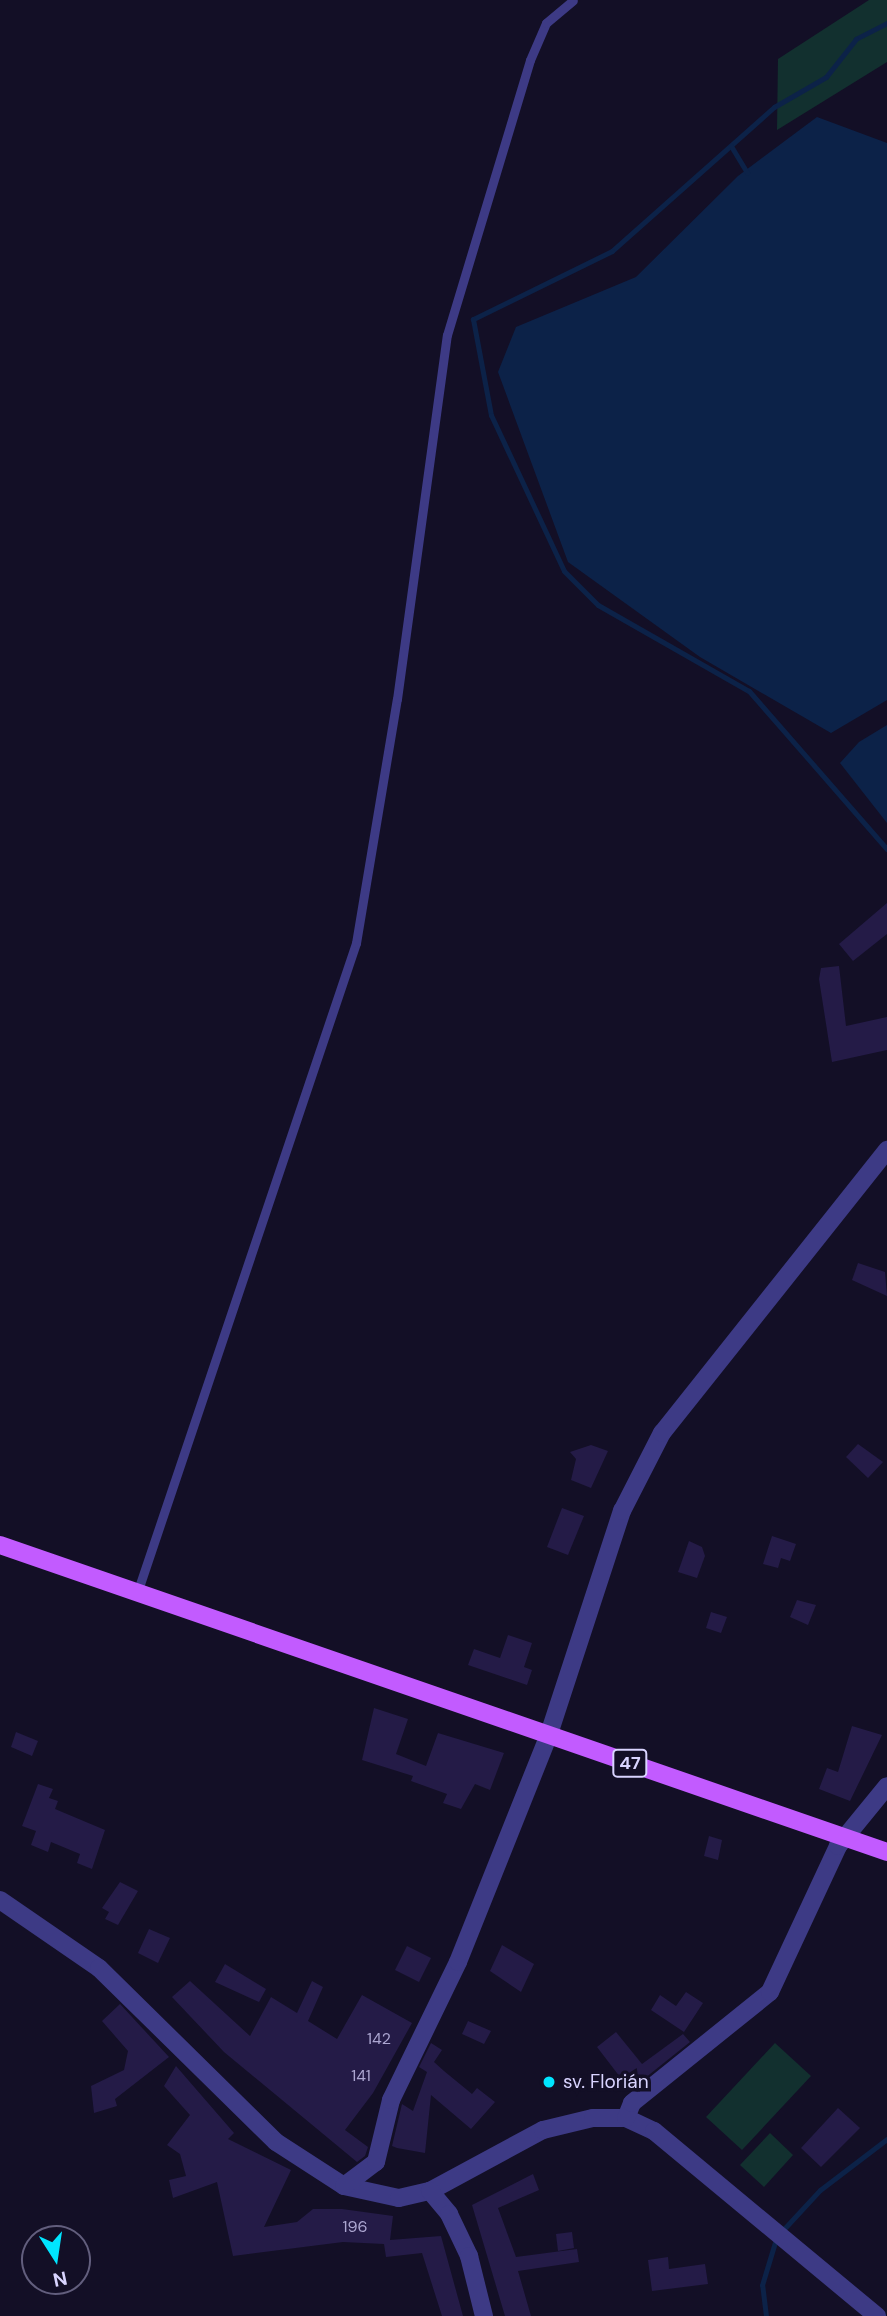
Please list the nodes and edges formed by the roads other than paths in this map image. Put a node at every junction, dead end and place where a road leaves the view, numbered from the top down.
1 (573, 0) edge
2 (887, 1150) edge
3 (0, 1545) edge
4 (137, 1592) junction
5 (548, 1734) junction
6 (887, 1786) edge
7 (845, 1838) junction
8 (887, 1852) edge
9 (0, 1900) edge
10 (626, 2118) junction
11 (344, 2186) junction
12 (430, 2191) junction
13 (484, 2316) edge
14 (877, 2316) edge

1 - 4 lane
2 - 5 street
3 - 4 main road, 47
4 - 5 main road, 47
5 - 7 main road, 47
5 - 11 street
6 - 7 street
7 - 8 main road, 47
7 - 10 street
9 - 11 street
10 - 12 street
10 - 14 street
11 - 12 street
12 - 13 street

